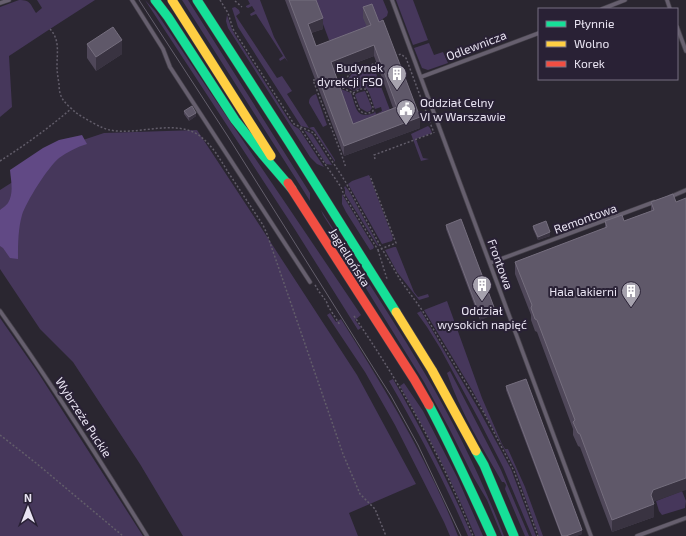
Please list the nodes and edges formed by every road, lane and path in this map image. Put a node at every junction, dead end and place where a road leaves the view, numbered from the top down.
1 (9, 0) edge
2 (132, 0) edge
3 (155, 0) edge
4 (172, 0) edge
5 (197, 0) edge
6 (220, 0) edge
7 (392, 0) edge
8 (626, 0) edge
9 (235, 2) dead end
10 (0, 3) edge
11 (242, 7) dead end
12 (605, 8) edge
13 (50, 28) dead end
14 (678, 30) edge
15 (538, 32) edge
16 (686, 51) edge
17 (393, 56) edge
18 (376, 63) dead end
19 (421, 77) junction
20 (315, 80) edge
21 (353, 93) junction
22 (72, 108) junction
23 (299, 126) junction
24 (375, 159) dead end
25 (0, 161) edge
26 (346, 168) dead end
27 (370, 176) dead end
28 (292, 189) junction
29 (686, 190) edge
30 (665, 198) edge
31 (658, 201) edge
32 (382, 249) junction
33 (378, 250) junction
34 (490, 263) junction
35 (386, 278) dead end
36 (310, 282) joint
37 (0, 311) edge
38 (354, 316) dead end
39 (340, 325) dead end
40 (0, 435) edge
41 (686, 518) edge
42 (123, 536) edge
43 (147, 536) edge
44 (386, 536) edge
45 (473, 536) edge
46 (492, 536) edge
47 (514, 536) edge
48 (538, 536) edge
49 (591, 536) edge
50 (637, 536) edge

1 - 10 lane
2 - 36 lane
3 - 28 main road
4 - 28 main road, Jagiellońska
5 - 47 main road, Jagiellońska
6 - 23 path
7 - 19 lane, Frontowa
8 - 12 lane
9 - 11 path
13 - 22 path
14 - 16 lane
15 - 19 lane, Odlewnicza
17 - 24 path
18 - 21 path
19 - 34 lane, Frontowa
20 - 26 path
21 - 21 path
22 - 25 path
22 - 44 path
23 - 32 path
23 - 33 path
27 - 32 path
28 - 46 main road, Jagiellońska
29 - 30 lane
31 - 34 lane, Remontowa
32 - 33 path
32 - 48 path
33 - 35 path
34 - 49 lane, Frontowa
36 - 39 path
37 - 43 lane, Wybrzeże Puckie
38 - 45 path
40 - 42 path
41 - 50 lane

